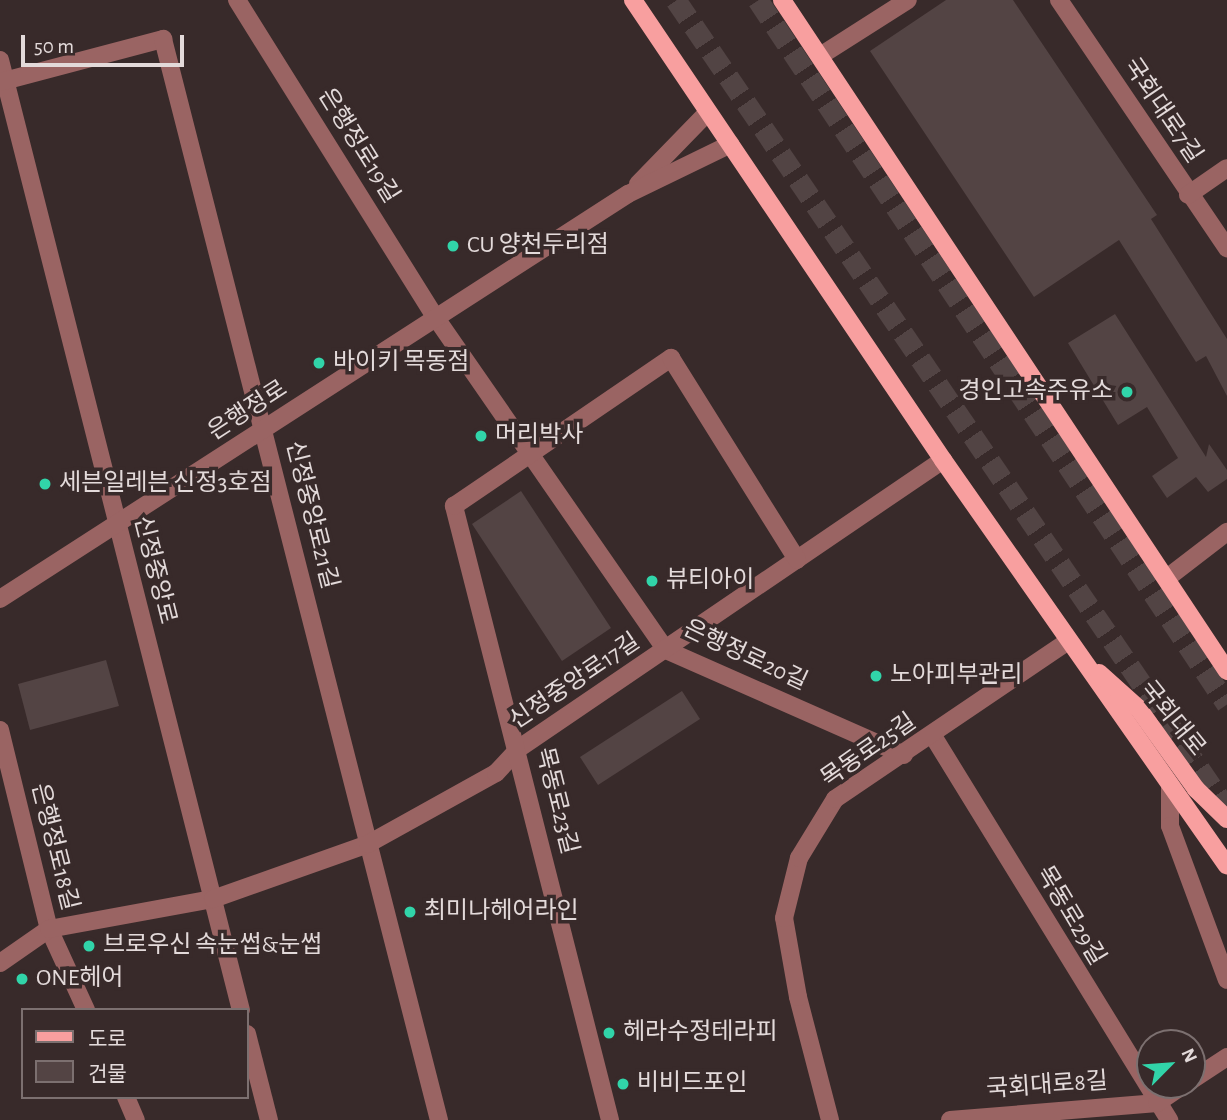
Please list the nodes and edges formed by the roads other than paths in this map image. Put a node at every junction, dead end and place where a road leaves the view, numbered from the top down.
1 (237, 0) edge
2 (633, 0) edge
3 (782, 0) edge
4 (908, 0) edge
5 (1059, 0) edge
6 (820, 56) junction
7 (0, 60) edge
8 (3, 81) edge
9 (708, 111) junction
10 (731, 144) junction
11 (1227, 168) edge
12 (628, 194) junction
13 (1188, 195) junction
14 (1227, 248) edge
15 (436, 318) junction
16 (264, 430) junction
17 (532, 452) junction
18 (943, 460) junction
19 (118, 525) junction
20 (1227, 532) edge
21 (797, 560) junction
22 (1167, 578) junction
23 (0, 599) edge
24 (1072, 647) junction
25 (666, 650) junction
26 (1227, 671) edge
27 (0, 730) edge
28 (933, 736) junction
29 (518, 749) junction
30 (904, 755) junction
31 (1170, 785) junction
32 (1227, 819) edge
33 (368, 844) junction
34 (1227, 866) edge
35 (212, 899) junction
36 (48, 929) junction
37 (0, 963) edge
38 (1227, 980) edge
39 (85, 1008) edge
40 (240, 1008) edge
41 (248, 1038) edge
42 (1227, 1057) edge
43 (1206, 1071) edge
44 (127, 1099) edge
45 (1162, 1099) edge
46 (1157, 1102) junction
47 (136, 1120) edge
48 (268, 1120) edge
49 (439, 1120) edge
50 (610, 1120) edge
51 (830, 1120) edge
52 (950, 1120) edge
53 (1169, 1120) edge

1 - 15 street, 은행정로19길
2 - 9 main road
3 - 6 main road
4 - 6 street
5 - 13 street, 국회대로7길
6 - 22 main road
7 - 8 street, 신정중앙로
8 - 16 street, 신정중앙로21길
8 - 19 street, 신정중앙로
9 - 10 main road
9 - 12 street, 은행정로
10 - 12 street, 은행정로
10 - 18 main road
11 - 13 street
12 - 15 street, 은행정로
13 - 14 street, 국회대로7길
15 - 16 street, 은행정로
15 - 17 street, 은행정로20길
16 - 19 street, 은행정로
16 - 33 street, 신정중앙로21길
17 - 21 street
17 - 25 street, 은행정로20길
17 - 29 street, 목동로23길
18 - 21 street, 신정중앙로17길
18 - 24 main road
19 - 23 street, 은행정로
19 - 35 street, 신정중앙로
20 - 22 street
21 - 25 street, 신정중앙로17길
22 - 26 main road
24 - 28 street, 목동로25길
24 - 31 main road
24 - 32 main road, 국회대로
25 - 29 street, 신정중앙로17길
25 - 30 street, 은행정로20길
27 - 36 street, 은행정로18길
28 - 30 street, 목동로25길
28 - 46 street, 목동로29길
29 - 33 street, 신정중앙로17길
29 - 50 street, 목동로23길
30 - 51 street, 목동로25길
31 - 34 main road
31 - 38 street
33 - 35 street, 신정중앙로17길
33 - 49 street, 신정중앙로21길
35 - 36 street, 신정중앙로17길
35 - 40 street, 신정중앙로
36 - 37 street
36 - 39 street, 은행정로18길
41 - 48 street
42 - 43 street
44 - 47 street
45 - 46 street, 국회대로8길
46 - 52 street, 국회대로8길
46 - 53 street, 목동로29길

